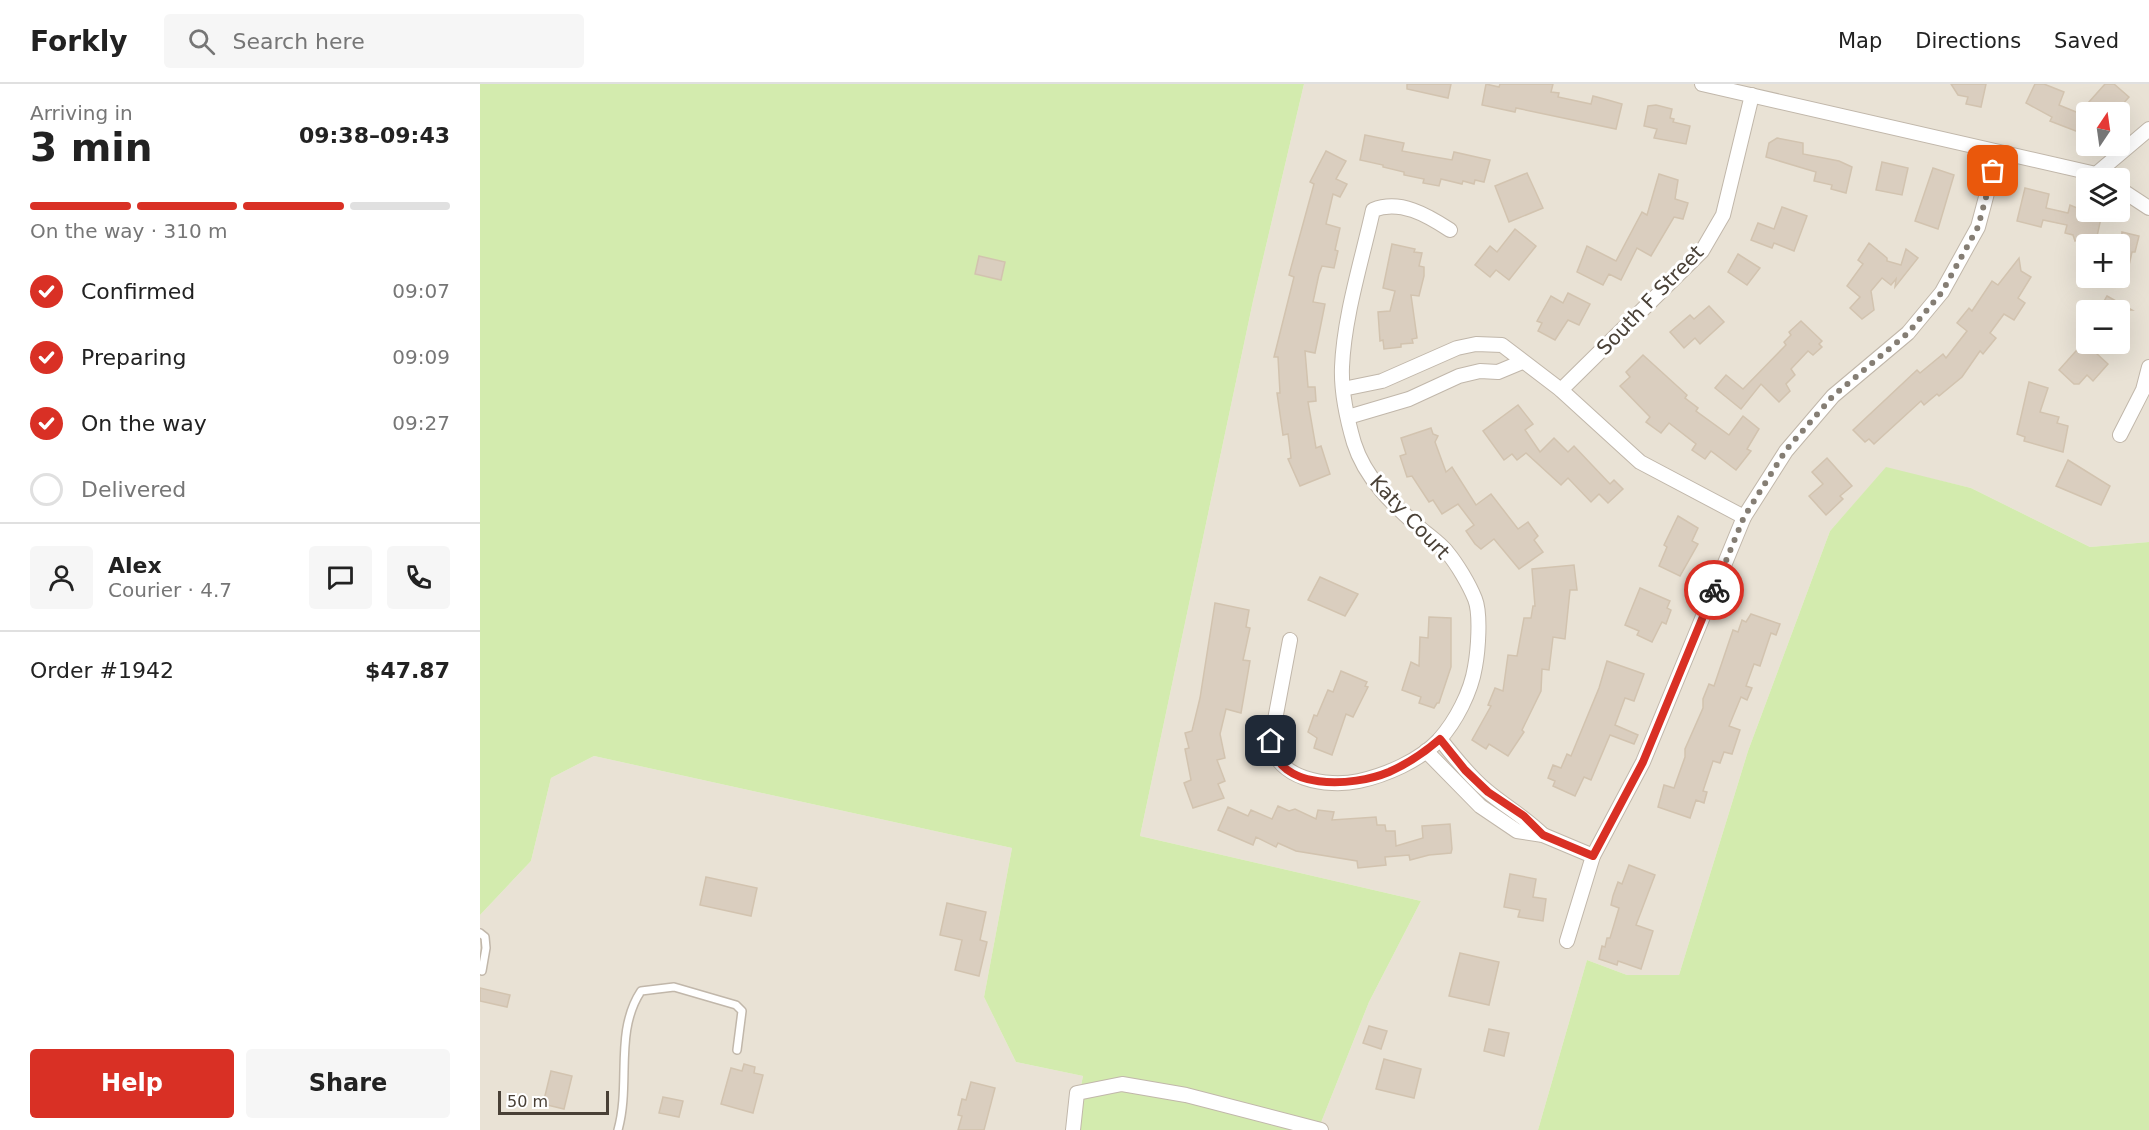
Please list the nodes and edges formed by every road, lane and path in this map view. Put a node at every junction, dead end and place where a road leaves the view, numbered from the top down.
1 (1702, 84) edge
2 (1752, 95) junction
3 (2149, 129) edge
4 (1998, 152) junction
5 (2108, 168) edge
6 (2076, 171) edge
7 (2130, 196) edge
8 (2149, 208) edge
9 (1450, 230) dead end
10 (1522, 362) junction
11 (2149, 367) edge
12 (1343, 389) junction
13 (1561, 390) junction
14 (2146, 390) edge
15 (1348, 417) junction
16 (2120, 435) dead end
17 (1744, 517) junction
18 (1290, 640) dead end
19 (1440, 739) junction
20 (1426, 751) junction
21 (1543, 835) junction
22 (1593, 856) junction
23 (480, 933) edge
24 (1567, 941) dead end
25 (482, 971) dead end
26 (737, 1050) dead end
27 (618, 1130) edge
28 (1072, 1130) edge
29 (1321, 1130) edge

1 - 2 street
2 - 4 street
2 - 13 street, South F Street
3 - 5 street
4 - 6 street
4 - 17 street
7 - 8 street
9 - 12 street, Katy Court
10 - 12 street
10 - 13 street
10 - 15 street
11 - 14 street
12 - 15 street, Katy Court
13 - 17 street
14 - 16 street
15 - 19 street, Katy Court
17 - 22 street
18 - 20 street, Katy Court
19 - 20 street, Katy Court
19 - 21 street
20 - 21 street
21 - 22 street
22 - 24 street
23 - 25 lane
26 - 27 lane
28 - 29 street

